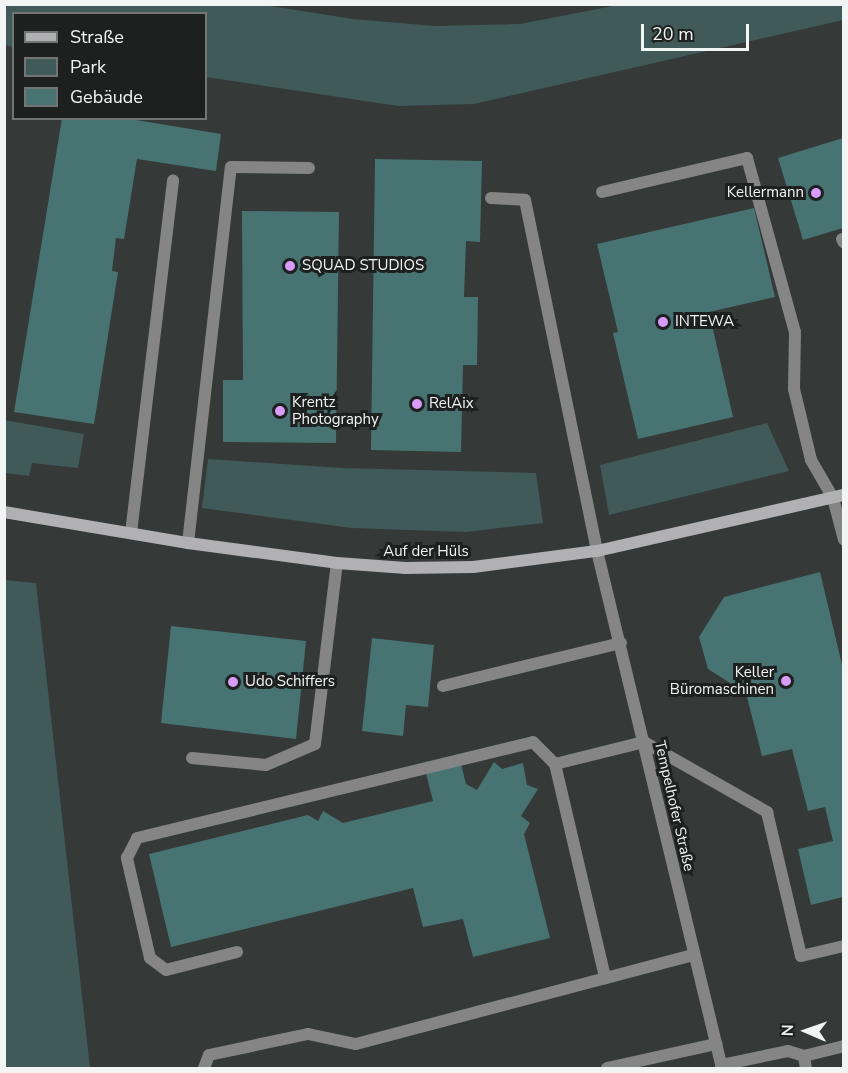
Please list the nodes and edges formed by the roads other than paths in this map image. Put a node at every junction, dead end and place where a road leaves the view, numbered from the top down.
1 (309, 168) dead end
2 (173, 180) dead end
3 (602, 192) dead end
4 (491, 198) dead end
5 (838, 497) edge
6 (4, 512) edge
7 (131, 532) junction
8 (843, 540) edge
9 (188, 543) junction
10 (597, 551) junction
11 (337, 563) junction
12 (621, 643) junction
13 (443, 687) dead end
14 (644, 742) junction
15 (192, 758) dead end
16 (555, 764) junction
17 (843, 946) edge
18 (237, 952) dead end
19 (693, 956) junction
20 (605, 978) junction
21 (716, 1044) junction
22 (843, 1046) edge
23 (805, 1062) edge
24 (721, 1067) edge
25 (204, 1068) edge
26 (607, 1068) edge

1 - 9 street
2 - 7 street
3 - 5 street
4 - 10 street, Tempelhofer Straße
5 - 8 street
5 - 10 street, Auf der Hüls
6 - 7 street, Auf der Hüls
7 - 9 street, Auf der Hüls
9 - 11 street, Auf der Hüls
10 - 11 street, Auf der Hüls
10 - 12 street, Tempelhofer Straße
11 - 15 street
12 - 13 street
12 - 14 street, Tempelhofer Straße
14 - 16 street
14 - 17 street
14 - 19 street, Tempelhofer Straße
16 - 18 street
16 - 20 street
19 - 20 street
19 - 21 street, Tempelhofer Straße
20 - 25 street
21 - 24 street, Tempelhofer Straße
21 - 26 street
22 - 23 street
23 - 24 street

